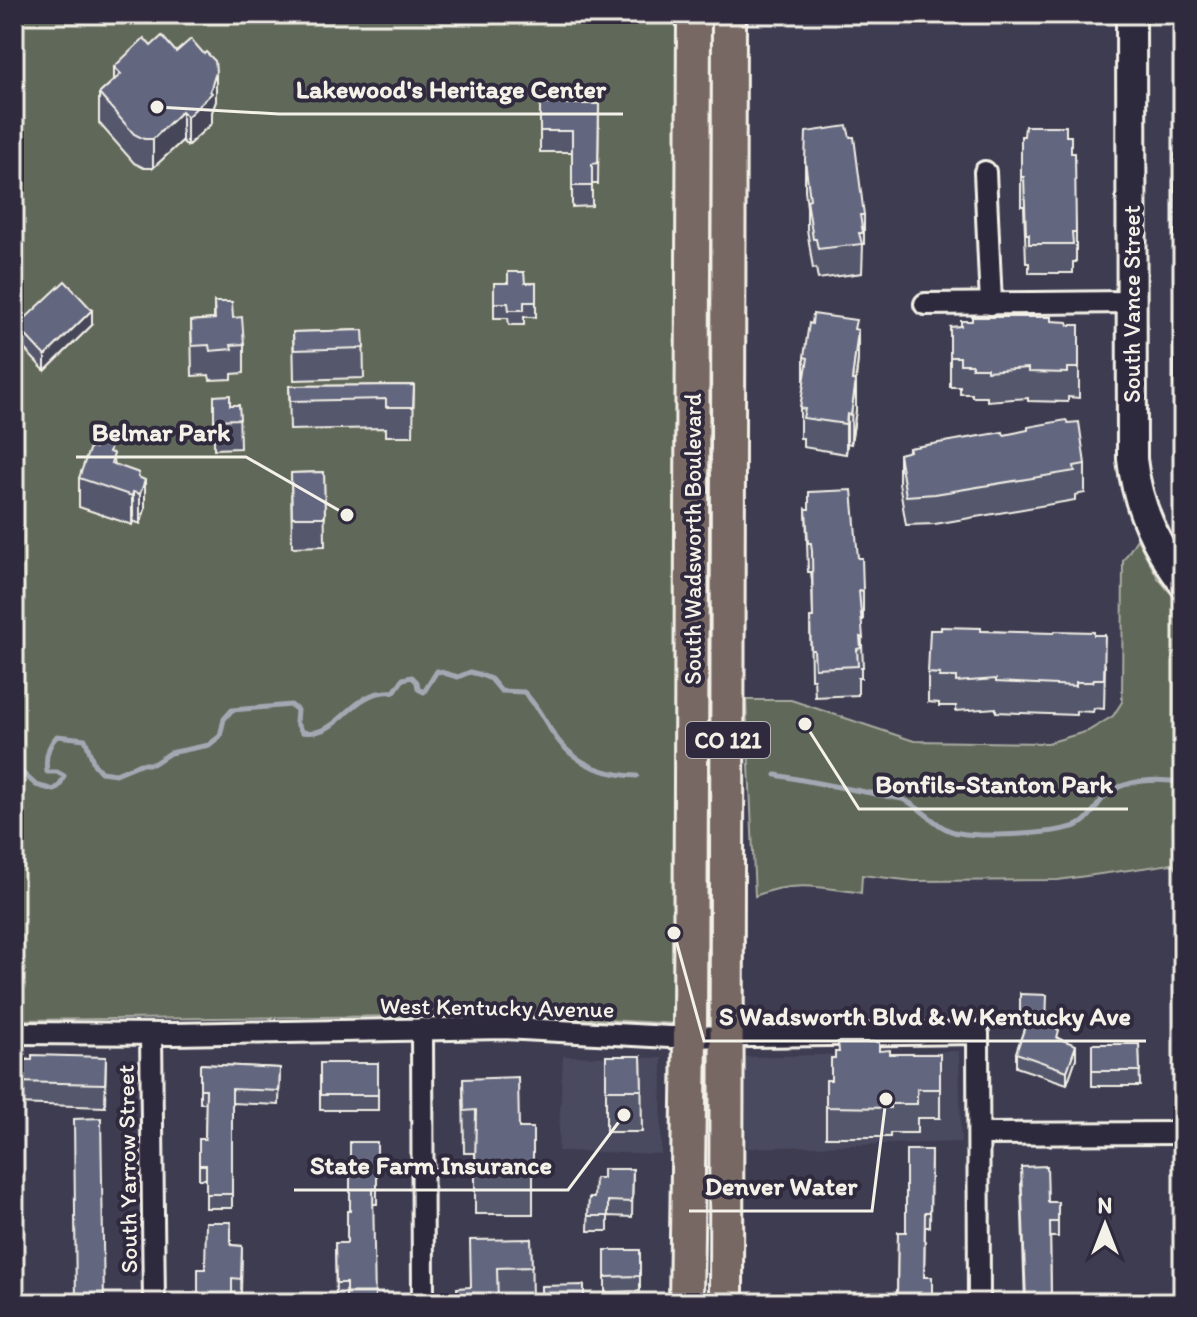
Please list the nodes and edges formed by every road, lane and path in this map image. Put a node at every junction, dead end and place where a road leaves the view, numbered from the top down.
1 (694, 14) edge
2 (729, 14) edge
3 (1131, 14) edge
4 (985, 172) dead end
5 (1131, 302) junction
6 (925, 304) dead end
7 (991, 304) junction
8 (1183, 582) edge
9 (422, 1029) junction
10 (14, 1033) edge
11 (151, 1034) junction
12 (726, 1036) junction
13 (690, 1037) junction
14 (1183, 1133) edge
15 (979, 1134) junction
16 (154, 1303) edge
17 (423, 1303) edge
18 (686, 1303) edge
19 (726, 1303) edge
20 (979, 1303) edge

1 - 13 main road, South Wadsworth Boulevard / CO 121
2 - 12 main road, South Wadsworth Boulevard / CO 121
3 - 5 street, South Vance Street
4 - 7 street
5 - 7 street
5 - 8 street, South Vance Street
6 - 7 street
9 - 11 street, West Kentucky Avenue
9 - 13 street, West Kentucky Avenue
9 - 17 street
10 - 11 street, West Kentucky Avenue
11 - 16 street, South Yarrow Street
12 - 13 street, West Kentucky Avenue
12 - 15 street, West Kentucky Avenue
12 - 19 main road, South Wadsworth Boulevard / CO 121
13 - 18 main road, South Wadsworth Boulevard / CO 121
14 - 15 street
15 - 20 street

